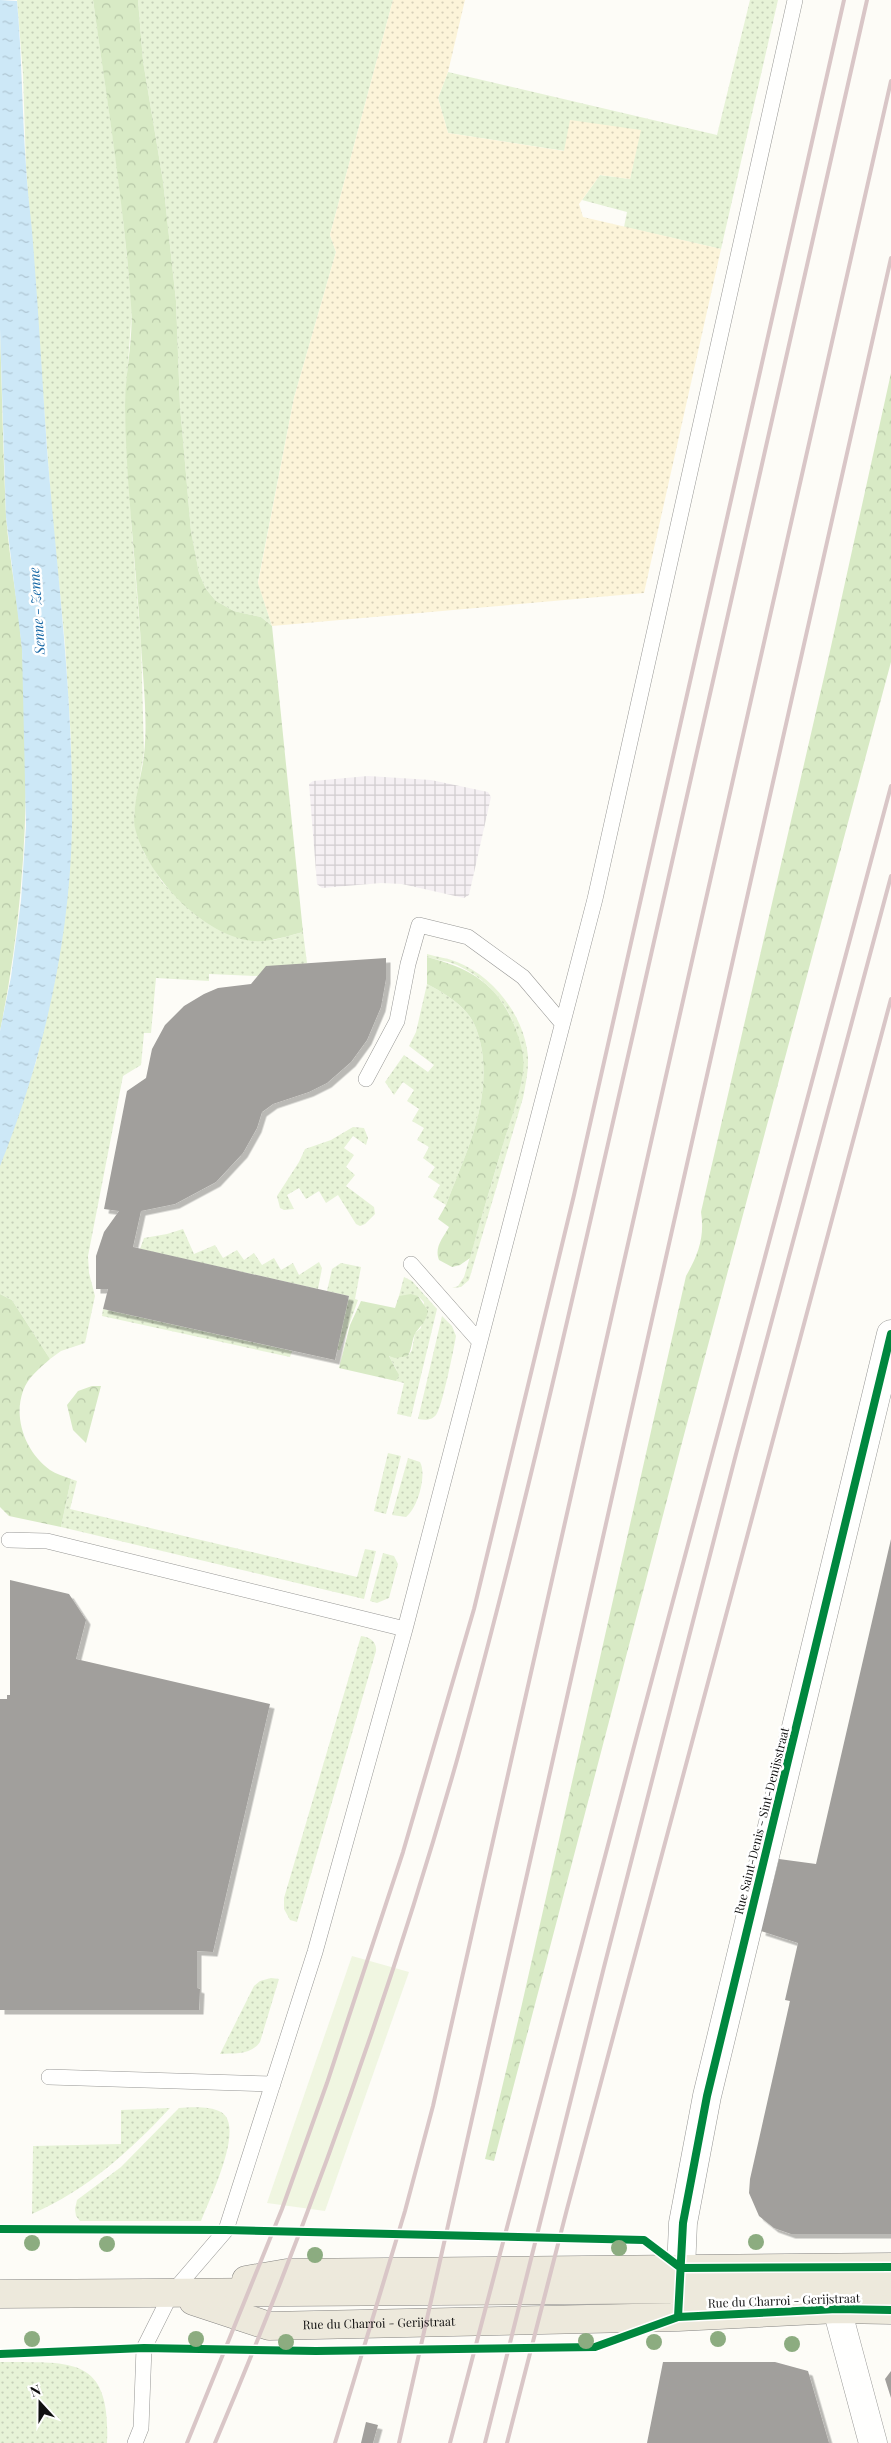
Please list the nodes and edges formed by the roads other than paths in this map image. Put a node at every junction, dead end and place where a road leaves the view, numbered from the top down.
1 (795, 0) edge
2 (562, 1023) junction
3 (366, 1079) dead end
4 (411, 1264) dead end
5 (891, 1334) edge
6 (480, 1341) junction
7 (10, 1540) dead end
8 (405, 1629) junction
9 (49, 2077) dead end
10 (273, 2084) junction
11 (891, 2267) edge
12 (680, 2278) junction
13 (891, 2288) edge
14 (0, 2294) edge
15 (171, 2294) junction
16 (836, 2309) junction
17 (891, 2310) edge
18 (678, 2317) junction
19 (135, 2443) edge
20 (874, 2443) edge

1 - 2 lane
2 - 3 lane
2 - 6 lane
4 - 6 lane
5 - 12 street, Rue Saint-Denis - Sint-Denijsstraat
6 - 8 lane
7 - 8 lane
8 - 10 lane
9 - 10 lane
10 - 15 lane
11 - 12 main road, Rue du Charroi - Gerijstraat
12 - 13 main road, Rue du Charroi - Gerijstraat
12 - 15 main road, Rue du Charroi - Gerijstraat
12 - 18 street, Rue Saint-Denis - Sint-Denijsstraat
14 - 15 main road, Rue du Charroi - Gerijstraat
15 - 18 main road, Rue du Charroi - Gerijstraat
15 - 19 lane
16 - 17 main road, Rue du Charroi - Gerijstraat
16 - 18 main road, Rue du Charroi - Gerijstraat
16 - 20 street

